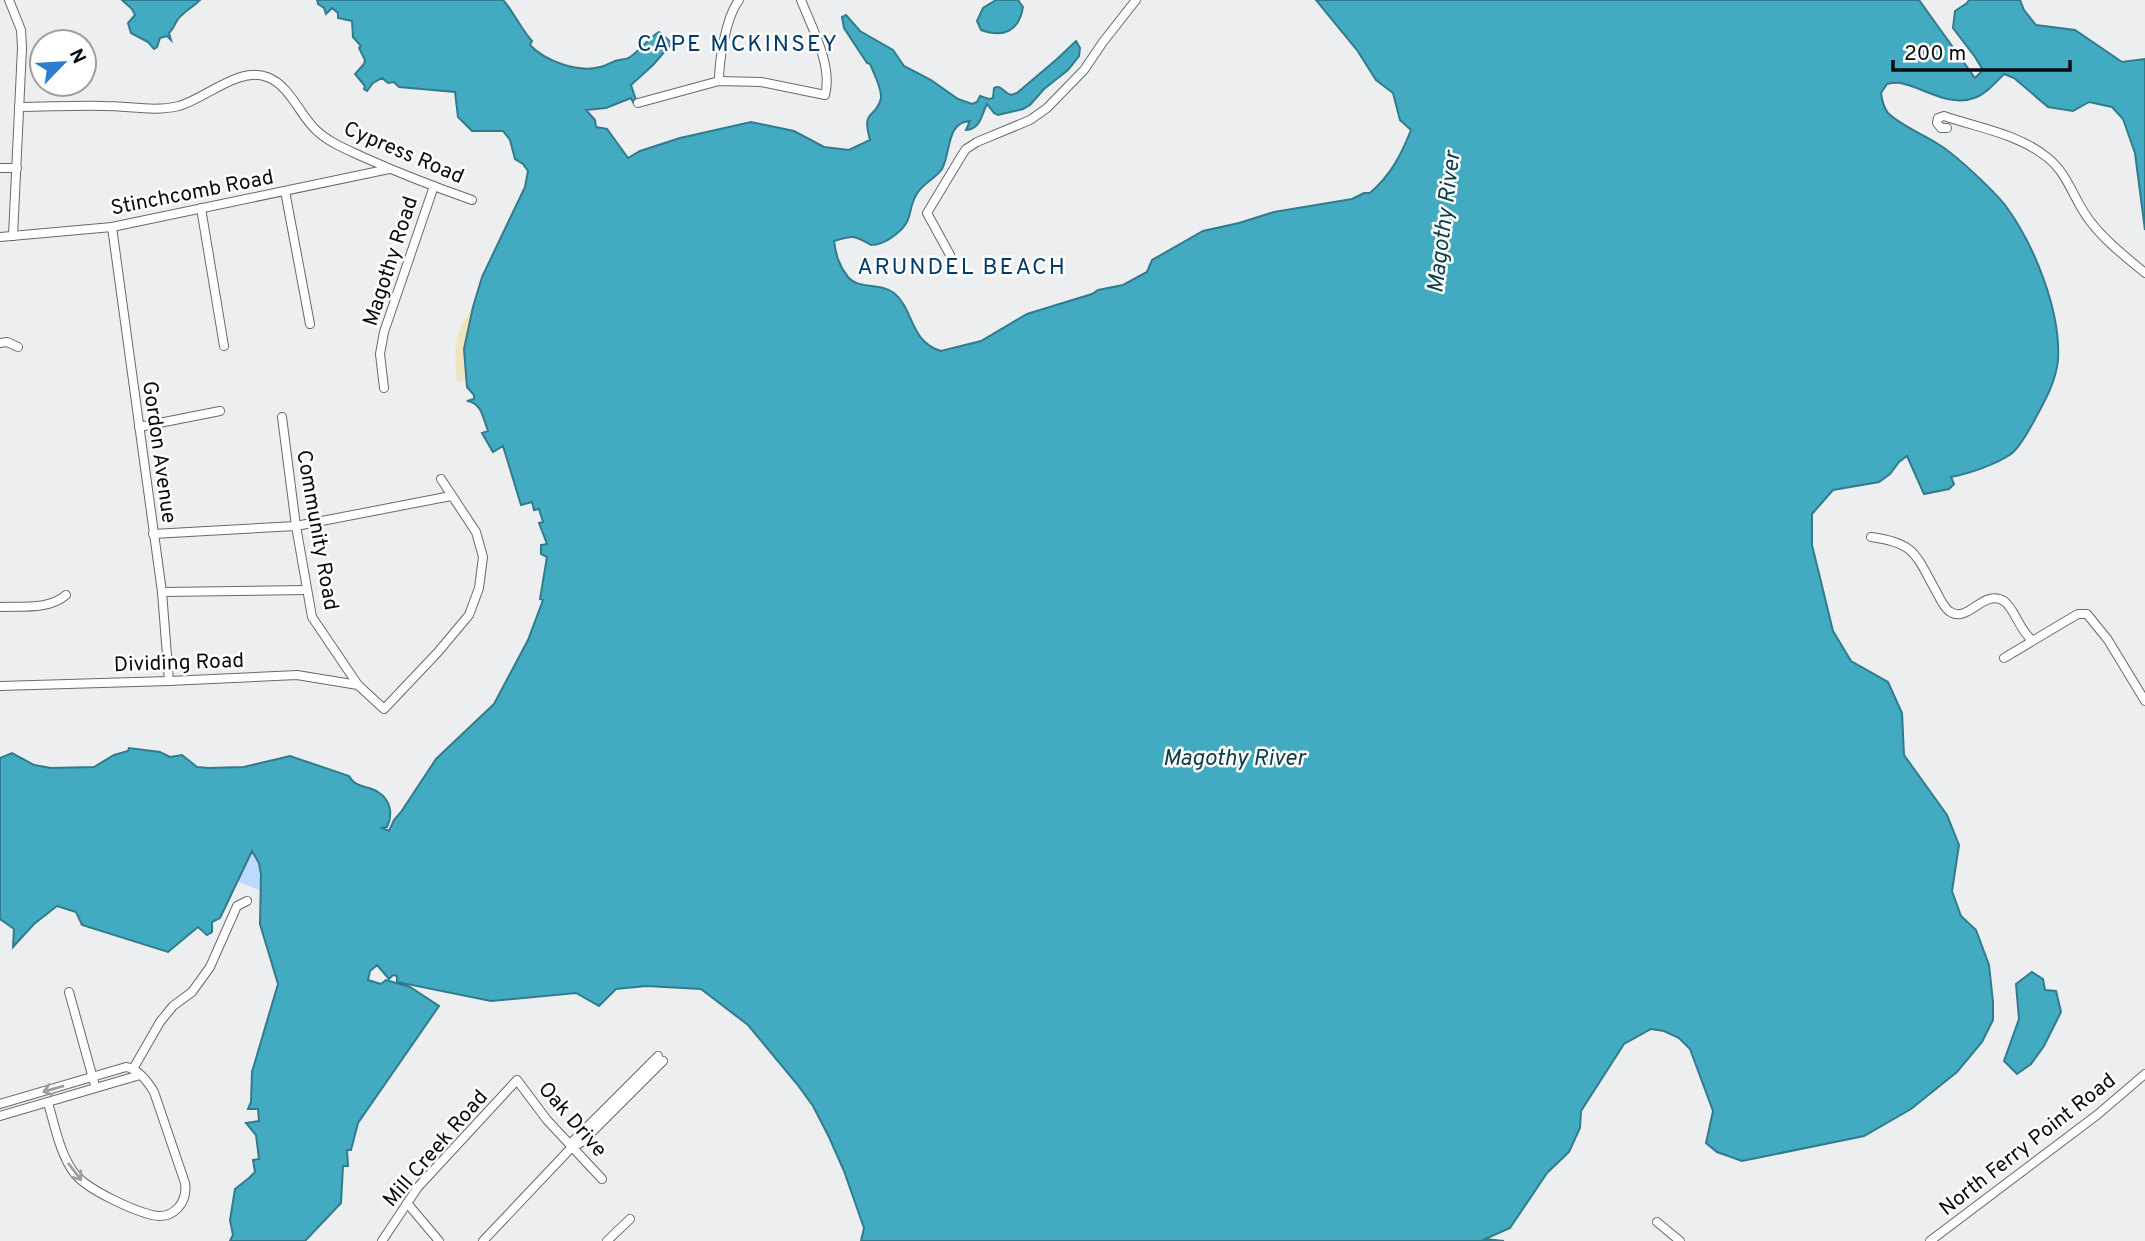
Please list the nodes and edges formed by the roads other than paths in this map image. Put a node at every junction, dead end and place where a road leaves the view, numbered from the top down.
1 (9, 0) edge
2 (739, 0) edge
3 (801, 0) edge
4 (1136, 0) edge
5 (719, 81) junction
6 (638, 103) dead end
7 (19, 107) junction
8 (1947, 128) dead end
9 (0, 168) edge
10 (17, 168) junction
11 (389, 169) junction
12 (434, 186) junction
13 (285, 191) junction
14 (472, 200) dead end
15 (201, 208) junction
16 (112, 227) junction
17 (13, 236) junction
18 (0, 237) edge
19 (950, 255) dead end
20 (2145, 273) edge
21 (310, 324) dead end
22 (0, 343) edge
23 (224, 346) dead end
24 (18, 347) dead end
25 (384, 388) dead end
26 (220, 411) dead end
27 (282, 417) dead end
28 (139, 427) junction
29 (441, 479) dead end
30 (451, 496) junction
31 (296, 526) junction
32 (153, 534) junction
33 (1871, 537) dead end
34 (306, 590) junction
35 (162, 592) junction
36 (66, 595) dead end
37 (0, 607) edge
38 (2032, 640) junction
39 (2004, 658) dead end
40 (169, 681) junction
41 (0, 685) edge
42 (358, 685) junction
43 (2145, 701) edge
44 (247, 901) dead end
45 (69, 992) dead end
46 (660, 1058) dead end
47 (133, 1069) junction
48 (2145, 1074) edge
49 (140, 1075) junction
50 (92, 1077) junction
51 (517, 1080) joint
52 (96, 1088) junction
53 (48, 1103) junction
54 (0, 1104) edge
55 (0, 1115) edge
56 (572, 1147) junction
57 (602, 1179) dead end
58 (407, 1203) junction
59 (630, 1219) dead end
60 (1657, 1222) dead end
61 (382, 1241) edge
62 (439, 1241) edge
63 (483, 1241) edge
64 (607, 1241) edge
65 (1680, 1241) edge
66 (1930, 1241) edge

1 - 7 street
2 - 5 street
3 - 5 street
4 - 19 street
5 - 6 street
7 - 10 street
7 - 11 street, Cypress Road
8 - 20 street
9 - 10 street
10 - 17 street
11 - 12 street, Cypress Road
11 - 13 street, Stinchcomb Road
12 - 14 street, Cypress Road
12 - 25 street, Magothy Road
13 - 15 street, Stinchcomb Road
13 - 21 street
15 - 16 street, Stinchcomb Road
15 - 23 street
16 - 17 street, Stinchcomb Road
16 - 28 street, Gordon Avenue
17 - 18 street, Stinchcomb Road
22 - 24 street
26 - 28 street
27 - 31 street, Community Road
28 - 32 street, Gordon Avenue
29 - 30 street
30 - 31 street
30 - 42 street, Community Road
31 - 32 street
31 - 34 street, Community Road
32 - 35 street, Gordon Avenue
33 - 38 street
34 - 35 street
34 - 42 street, Community Road
35 - 40 street, Gordon Avenue
36 - 37 street
38 - 39 street
38 - 43 street
40 - 41 street, Dividing Road
40 - 42 street, Dividing Road
44 - 47 street
45 - 50 street
46 - 56 street
47 - 49 street
47 - 50 street
48 - 66 street, North Ferry Point Road
49 - 52 street
53 -> 49 street
50 - 52 street
50 -> 54 street
51 - 56 street, Oak Drive
51 - 58 street, Mill Creek Road
52 - 53 street
53 - 55 street
56 - 57 street, Oak Drive
56 - 63 street
58 - 61 street, Mill Creek Road
58 - 62 street
59 - 64 street
60 - 65 street

